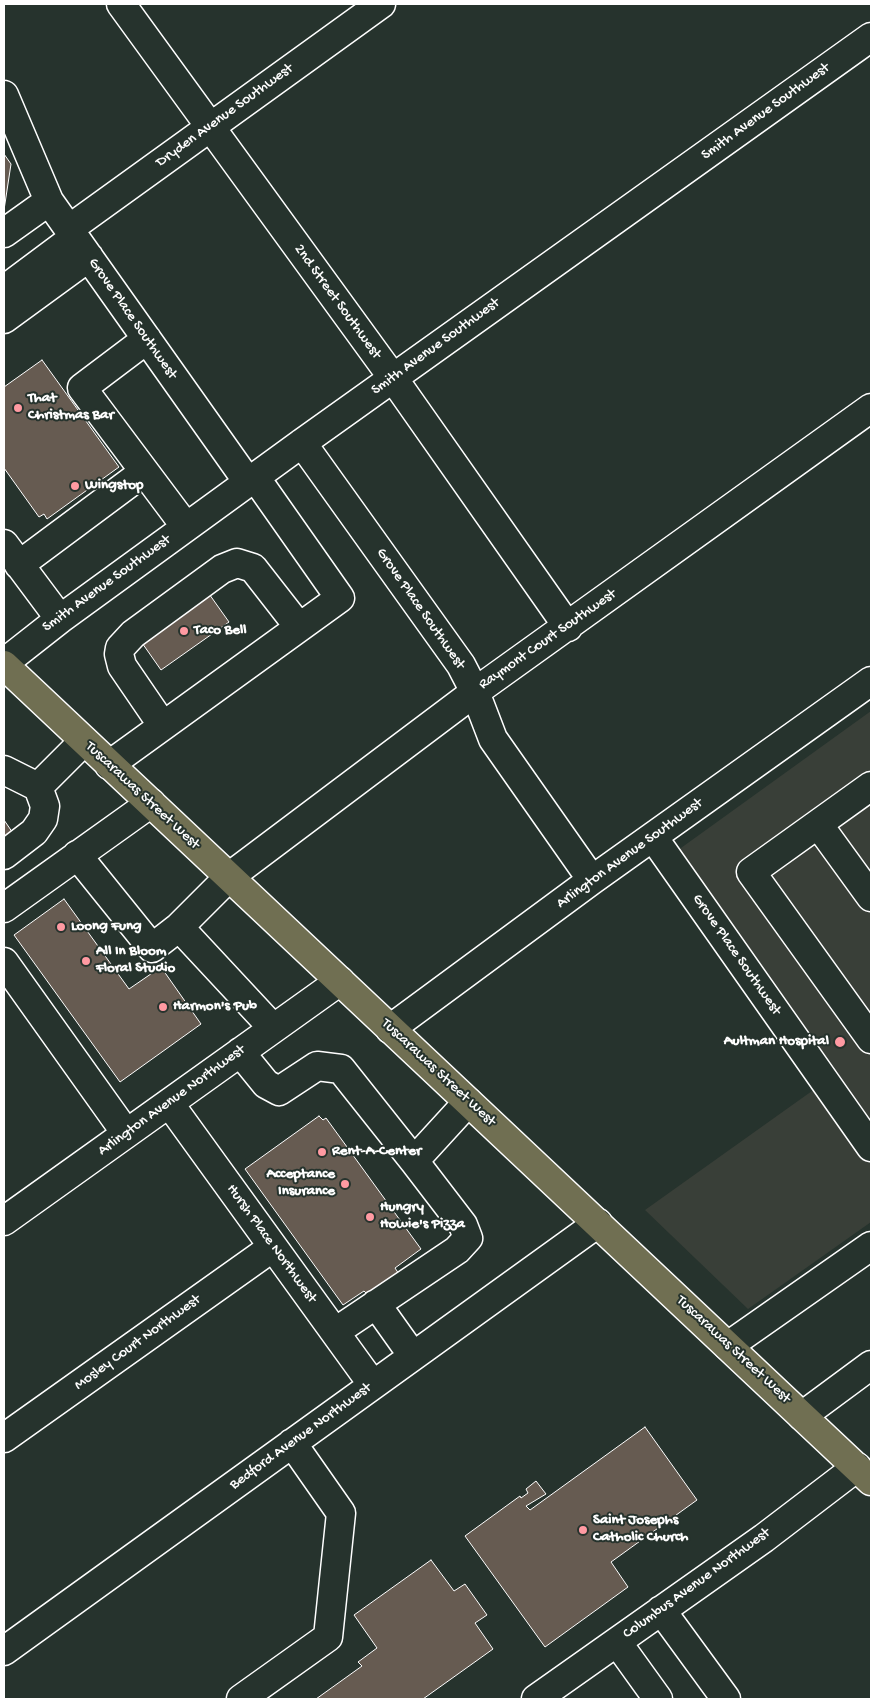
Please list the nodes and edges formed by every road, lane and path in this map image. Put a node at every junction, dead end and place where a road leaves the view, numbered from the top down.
1 (121, 4) edge
2 (381, 4) edge
3 (871, 36) edge
4 (4, 96) edge
5 (210, 127) junction
6 (49, 201) junction
7 (4, 233) edge
8 (78, 241) junction
9 (4, 296) edge
10 (4, 319) edge
11 (147, 339) junction
12 (393, 378) junction
13 (871, 408) edge
14 (302, 443) junction
15 (144, 472) junction
16 (251, 480) junction
17 (186, 527) junction
18 (11, 555) edge
19 (60, 619) junction
20 (568, 627) junction
21 (299, 628) junction
22 (4, 664) edge
23 (871, 682) edge
24 (475, 692) junction
25 (163, 726) junction
26 (84, 741) junction
27 (109, 765) junction
28 (4, 770) edge
29 (871, 786) edge
30 (38, 787) junction
31 (151, 803) junction
32 (818, 824) junction
33 (652, 837) junction
34 (4, 855) edge
35 (77, 855) junction
36 (229, 878) junction
37 (592, 880) junction
38 (871, 897) edge
39 (4, 908) edge
40 (179, 927) junction
41 (4, 962) edge
42 (340, 981) junction
43 (274, 1028) junction
44 (390, 1028) junction
45 (871, 1039) edge
46 (240, 1052) junction
47 (468, 1102) junction
48 (169, 1103) junction
49 (126, 1133) junction
50 (871, 1147) edge
51 (414, 1161) junction
52 (4, 1221) edge
53 (598, 1224) junction
54 (871, 1246) edge
55 (273, 1247) junction
56 (376, 1304) junction
57 (335, 1332) junction
58 (728, 1346) junction
59 (413, 1356) junction
60 (871, 1365) edge
61 (373, 1385) junction
62 (802, 1416) junction
63 (4, 1438) edge
64 (292, 1443) junction
65 (864, 1474) edge
66 (662, 1610) junction
67 (617, 1642) junction
68 (4, 1651) edge
69 (241, 1699) edge
70 (536, 1699) edge
71 (658, 1699) edge
72 (726, 1699) edge

1 - 5 street, 2nd Street Southwest
2 - 5 street, Dryden Avenue Southwest
3 - 12 street, Smith Avenue Southwest
4 - 6 street, Grove Place Southwest
5 - 8 street, Dryden Avenue Southwest
5 - 12 street, 2nd Street Southwest
6 - 7 street
6 - 8 street, Grove Place Southwest
8 - 9 street
8 - 10 street
8 - 11 street, Grove Place Southwest
11 - 15 street
11 - 16 street, Grove Place Southwest
12 - 14 street, Smith Avenue Southwest
12 - 20 street, 2nd Street Southwest
13 - 20 street, Raymont Court Southwest
14 - 16 street, Smith Avenue Southwest
14 - 24 street, Grove Place Southwest
15 - 17 street
15 - 18 street
16 - 17 street, Smith Avenue Southwest
16 - 21 street, Grove Place Southwest
17 - 19 street, Smith Avenue Southwest
18 - 19 street
19 - 22 street, Smith Avenue Southwest
20 - 24 street, Raymont Court Southwest
21 - 25 street
21 - 25 street
22 - 26 main road, Tuscarawas Street West
23 - 33 street, Arlington Avenue Southwest
24 - 36 street, Raymont Court Southwest
24 - 37 street, Grove Place Southwest
25 - 27 street
26 - 27 main road, Tuscarawas Street West
26 - 30 street
27 - 31 main road, Tuscarawas Street West
28 - 30 street
29 - 32 street
30 - 34 street
31 - 35 street
31 - 36 main road, Tuscarawas Street West
32 - 38 street
32 - 45 street
33 - 37 street, Arlington Avenue Southwest
33 - 50 street, Grove Place Southwest
35 - 39 street
35 - 40 street, Raymont Court Southwest
36 - 40 street, Raymont Court Southwest
36 - 42 main road, Tuscarawas Street West
37 - 44 street, Arlington Avenue Southwest
40 - 43 street
41 - 49 street
42 - 43 street, Arlington Avenue Northwest
42 - 44 main road, Tuscarawas Street West
43 - 46 street, Arlington Avenue Northwest
44 - 47 main road, Tuscarawas Street West
46 - 48 street, Arlington Avenue Northwest
46 - 51 street
47 - 51 street
47 - 53 main road, Tuscarawas Street West
48 - 49 street, Arlington Avenue Northwest
48 - 55 street, Hursh Place Northwest
49 - 52 street, Arlington Avenue Northwest
51 - 56 street
53 - 58 main road, Tuscarawas Street West
53 - 59 street, Bedford Avenue Northwest
54 - 58 street
55 - 57 street, Hursh Place Northwest
55 - 63 street, Mosley Court Northwest
56 - 57 street
56 - 59 street
57 - 61 street, Hursh Place Northwest
58 - 62 main road, Tuscarawas Street West
59 - 61 street, Bedford Avenue Northwest
60 - 62 street
61 - 64 street, Bedford Avenue Northwest
62 - 65 main road, Tuscarawas Street West
64 - 68 street, Bedford Avenue Northwest
64 - 69 street
65 - 66 street, Columbus Avenue Northwest
66 - 67 street, Columbus Avenue Northwest
66 - 72 street
67 - 70 street, Columbus Avenue Northwest
67 - 71 street

